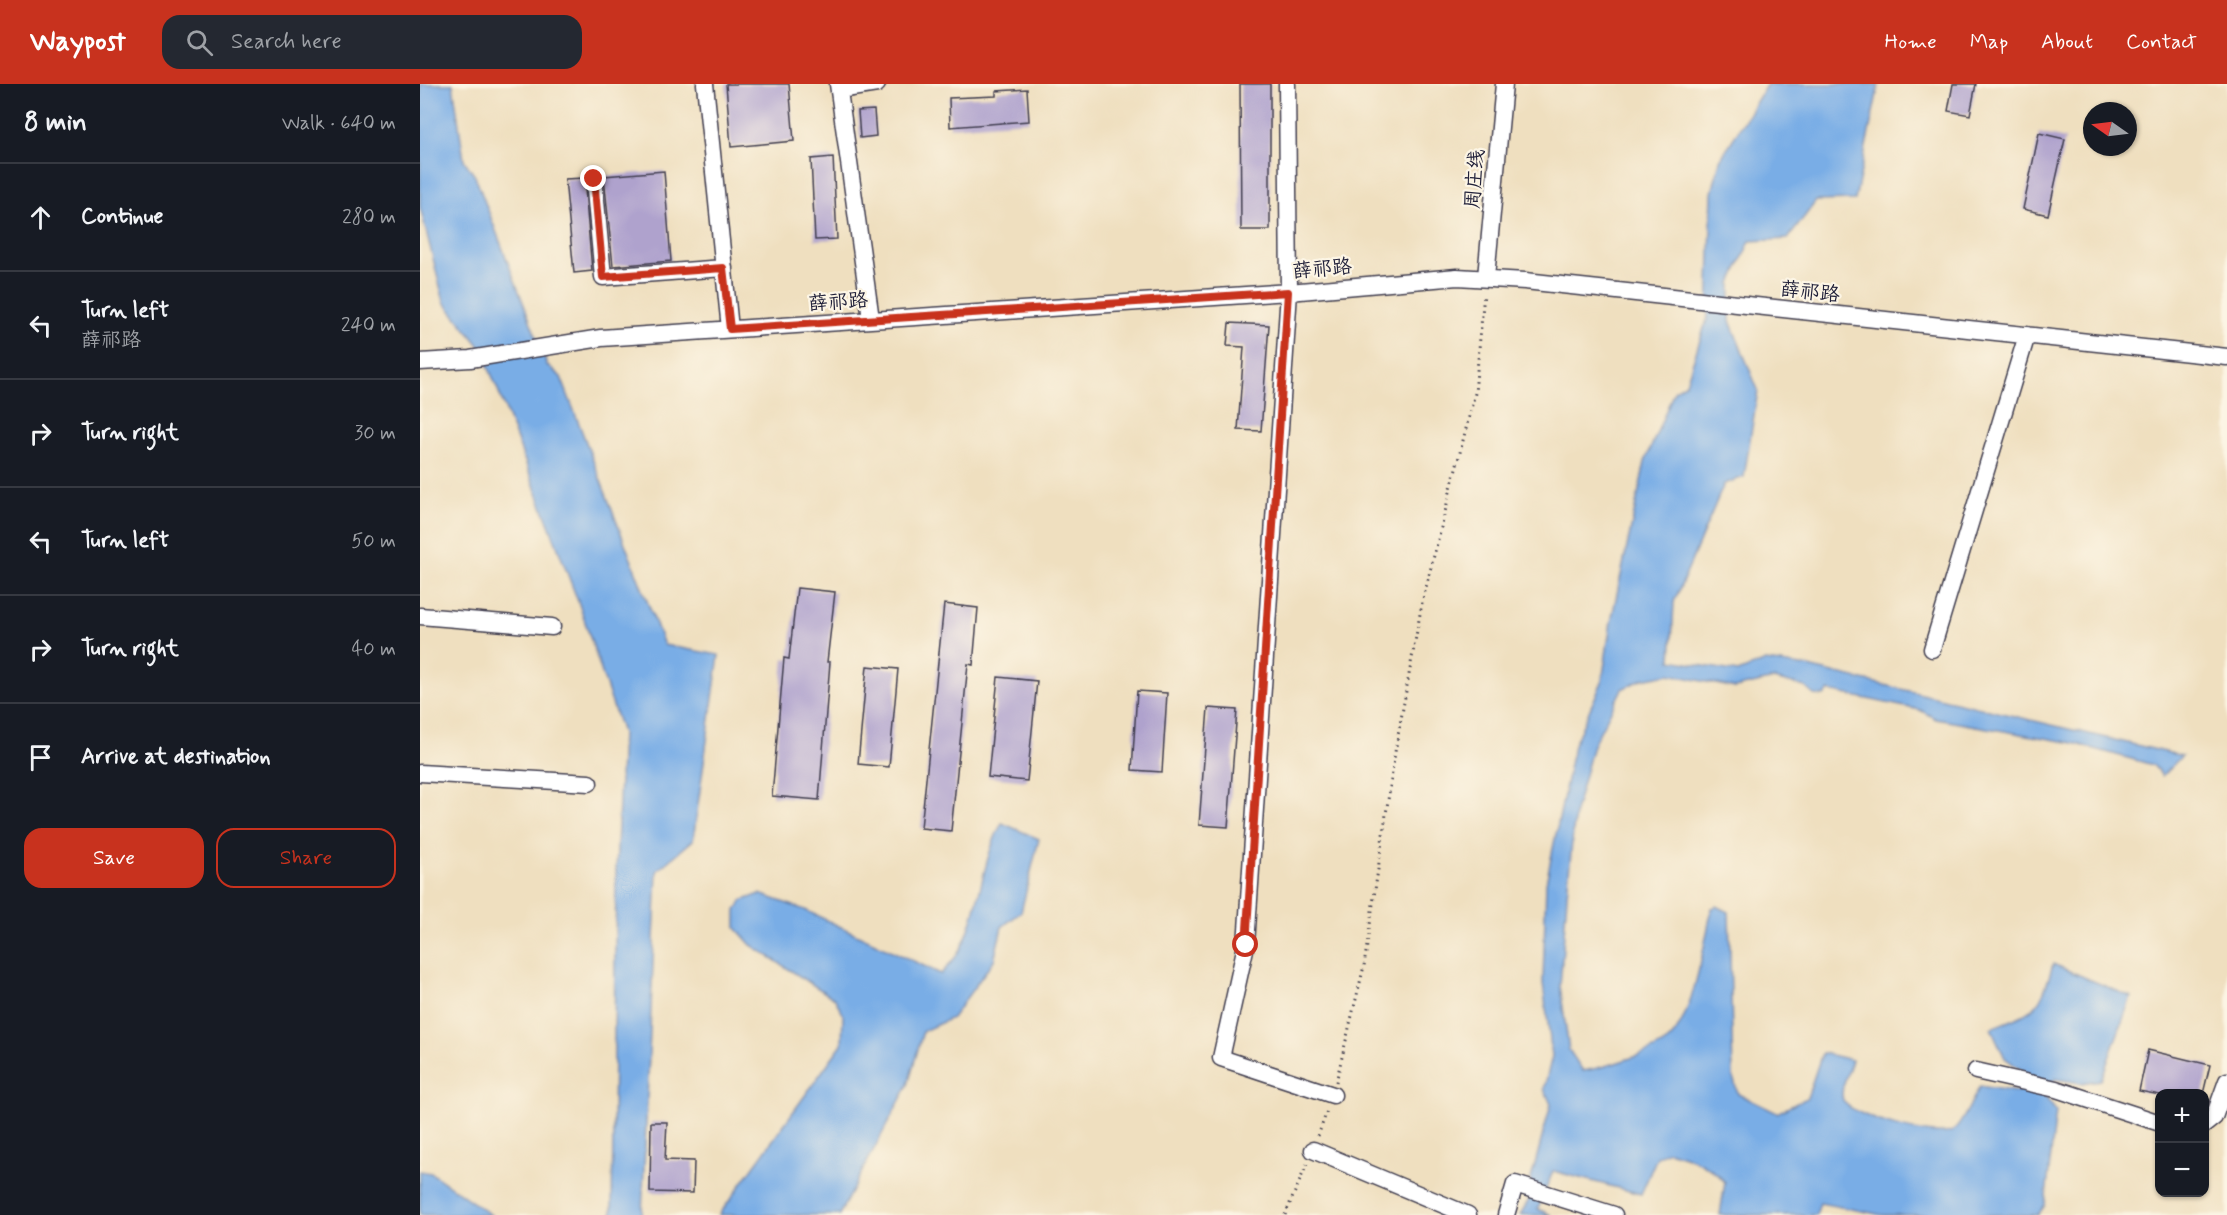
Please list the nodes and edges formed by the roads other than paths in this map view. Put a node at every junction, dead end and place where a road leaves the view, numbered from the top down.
1 (705, 84) edge
2 (877, 84) edge
3 (1287, 84) edge
4 (1504, 84) edge
5 (838, 87) edge
6 (594, 179) dead end
7 (723, 268) junction
8 (1486, 277) junction
9 (1288, 292) junction
10 (871, 319) junction
11 (730, 329) junction
12 (2027, 335) junction
13 (2227, 357) edge
14 (420, 362) edge
15 (420, 616) edge
16 (552, 627) dead end
17 (1932, 649) dead end
18 (420, 773) edge
19 (589, 783) dead end
20 (1976, 1071) dead end
21 (2227, 1082) edge
22 (1333, 1095) road end
23 (2155, 1121) edge
24 (2209, 1121) edge
25 (1313, 1150) road end
26 (1468, 1215) edge
27 (1506, 1215) edge
28 (1614, 1215) edge

1 - 7 street
2 - 5 street
3 - 9 street
4 - 8 street, 周庄线
5 - 10 street
6 - 7 street
7 - 11 street
8 - 9 street, 薛祁路
8 - 12 street, 薛祁路
9 - 10 street, 薛祁路
9 - 22 street
10 - 11 street, 薛祁路
11 - 14 street, 薛祁路
12 - 13 street, 薛祁路
12 - 17 street
15 - 16 street
18 - 19 street
20 - 23 street
21 - 24 street
25 - 26 street
27 - 28 street

